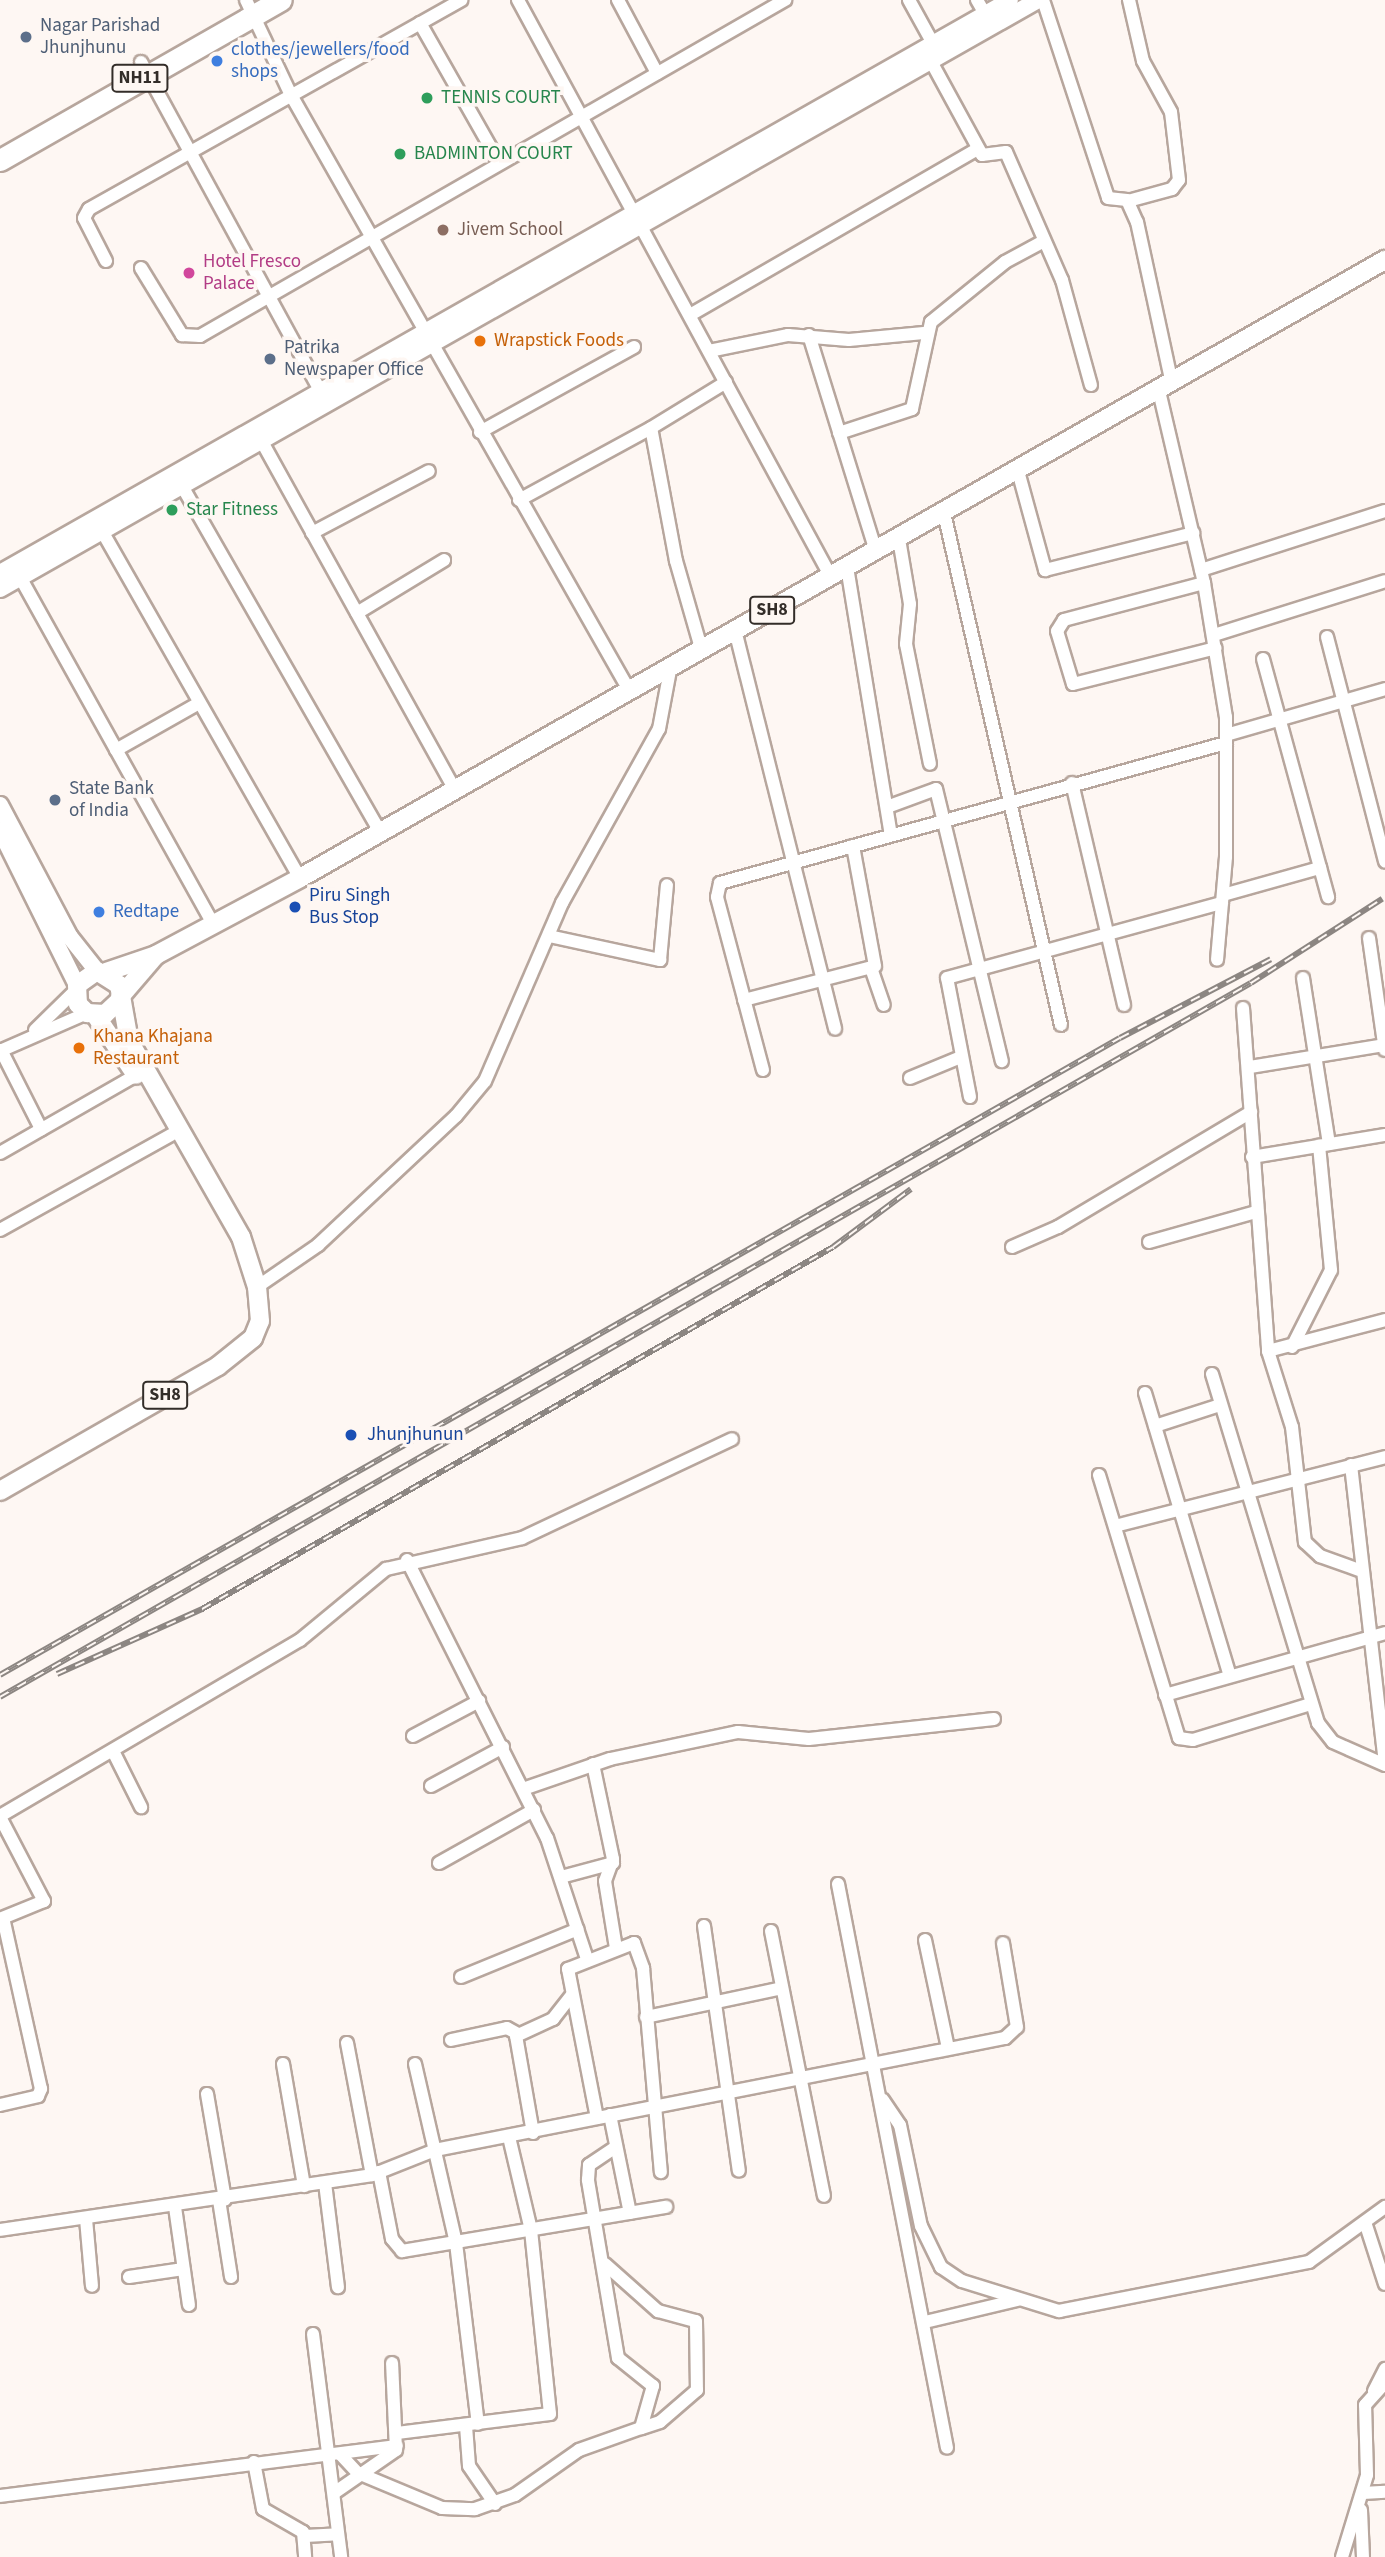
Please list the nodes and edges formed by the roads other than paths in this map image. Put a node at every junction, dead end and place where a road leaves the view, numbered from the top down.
1 (281, 0) edge
2 (461, 0) edge
3 (518, 0) edge
4 (618, 0) edge
5 (785, 0) edge
6 (909, 0) edge
7 (977, 0) edge
8 (1010, 0) edge
9 (1040, 0) edge
10 (1129, 0) edge
11 (251, 5) edge
12 (989, 21) junction
13 (420, 23) junction
14 (932, 53) junction
15 (145, 68) junction
16 (657, 73) junction
17 (291, 96) junction
18 (581, 116) junction
19 (0, 146) edge
20 (978, 149) junction
21 (187, 150) junction
22 (0, 160) edge
23 (499, 162) junction
24 (1128, 201) junction
25 (637, 218) junction
26 (371, 235) junction
27 (1044, 242) junction
28 (106, 261) dead end
29 (1385, 261) edge
30 (141, 268) dead end
31 (268, 293) junction
32 (690, 315) junction
33 (925, 332) junction
34 (809, 335) junction
35 (427, 336) junction
36 (634, 347) dead end
37 (709, 351) junction
38 (726, 382) junction
39 (1091, 385) dead end
40 (1165, 387) junction
41 (323, 396) junction
42 (652, 428) junction
43 (480, 432) junction
44 (838, 433) junction
45 (261, 440) junction
46 (429, 471) dead end
47 (1017, 471) junction
48 (182, 486) junction
49 (519, 500) junction
50 (1385, 511) edge
51 (944, 513) junction
52 (102, 531) junction
53 (312, 533) junction
54 (1193, 533) junction
55 (899, 539) junction
56 (876, 552) junction
57 (444, 560) dead end
58 (848, 567) junction
59 (1201, 570) junction
60 (0, 573) edge
61 (20, 577) junction
62 (831, 577) junction
63 (1385, 580) edge
64 (1204, 583) junction
65 (0, 589) edge
66 (357, 614) junction
67 (735, 630) junction
68 (1327, 637) dead end
69 (1215, 641) junction
70 (701, 648) junction
71 (1263, 659) dead end
72 (671, 665) junction
73 (1385, 689) edge
74 (629, 690) junction
75 (1343, 700) junction
76 (199, 703) junction
77 (1280, 719) junction
78 (1226, 739) junction
79 (116, 750) junction
80 (930, 764) dead end
81 (1072, 783) junction
82 (454, 788) junction
83 (1008, 801) junction
84 (0, 805) edge
85 (887, 807) junction
86 (943, 820) junction
87 (0, 830) edge
88 (380, 831) junction
89 (891, 835) junction
90 (853, 846) junction
91 (790, 862) junction
92 (1385, 862) edge
93 (1320, 868) junction
94 (300, 878) junction
95 (667, 885) dead end
96 (1328, 897) dead end
97 (1223, 899) junction
98 (214, 925) junction
99 (1107, 931) junction
100 (549, 936) junction
101 (1369, 938) dead end
102 (1044, 952) junction
103 (156, 955) junction
104 (1217, 960) dead end
105 (871, 968) junction
106 (101, 971) junction
107 (979, 971) junction
108 (1303, 978) dead end
109 (822, 981) junction
110 (76, 988) junction
111 (119, 1000) junction
112 (744, 1000) junction
113 (1124, 1005) dead end
114 (884, 1006) dead end
115 (1243, 1008) dead end
116 (92, 1015) junction
117 (1061, 1025) dead end
118 (835, 1029) dead end
119 (30, 1035) junction
120 (1385, 1047) edge
121 (0, 1051) edge
122 (961, 1057) junction
123 (1315, 1057) junction
124 (1002, 1060) dead end
125 (1250, 1067) junction
126 (763, 1070) dead end
127 (136, 1075) junction
128 (909, 1078) dead end
129 (970, 1097) dead end
130 (1251, 1112) junction
131 (41, 1129) junction
132 (171, 1135) junction
133 (1385, 1135) edge
134 (1324, 1145) junction
135 (0, 1153) edge
136 (1252, 1157) junction
137 (1256, 1212) junction
138 (0, 1230) edge
139 (1149, 1242) dead end
140 (1012, 1247) dead end
141 (247, 1256) junction
142 (257, 1287) junction
143 (1385, 1320) edge
144 (1292, 1347) junction
145 (1268, 1351) junction
146 (1212, 1374) dead end
147 (1145, 1393) dead end
148 (1220, 1405) junction
149 (1155, 1426) junction
150 (732, 1439) dead end
151 (1385, 1457) edge
152 (1351, 1465) junction
153 (1099, 1475) dead end
154 (1293, 1480) junction
155 (0, 1490) edge
156 (1244, 1491) junction
157 (1179, 1507) junction
158 (1115, 1526) junction
159 (407, 1560) junction
160 (1359, 1570) junction
161 (1385, 1633) edge
162 (1366, 1637) junction
163 (1295, 1654) junction
164 (1230, 1676) junction
165 (1166, 1695) junction
166 (479, 1700) junction
167 (1311, 1704) junction
168 (994, 1719) dead end
169 (413, 1736) dead end
170 (503, 1747) junction
171 (113, 1751) junction
172 (1385, 1763) edge
173 (593, 1765) junction
174 (431, 1786) dead end
175 (523, 1789) junction
176 (141, 1807) dead end
177 (534, 1810) junction
178 (0, 1817) edge
179 (439, 1863) dead end
180 (613, 1863) junction
181 (561, 1877) junction
182 (838, 1884) dead end
183 (2, 1919) edge
184 (704, 1926) dead end
185 (578, 1930) junction
186 (771, 1931) dead end
187 (925, 1940) dead end
188 (1003, 1943) dead end
189 (615, 1948) junction
190 (587, 1959) junction
191 (461, 1977) dead end
192 (782, 1988) junction
193 (572, 1995) junction
194 (712, 2003) junction
195 (646, 2017) junction
196 (518, 2034) junction
197 (452, 2040) dead end
198 (347, 2043) dead end
199 (948, 2049) junction
200 (876, 2062) junction
201 (283, 2064) dead end
202 (415, 2064) dead end
203 (800, 2077) junction
204 (723, 2092) junction
205 (207, 2094) dead end
206 (883, 2100) junction
207 (0, 2105) edge
208 (652, 2106) junction
209 (603, 2117) junction
210 (533, 2133) junction
211 (509, 2137) junction
212 (617, 2147) junction
213 (435, 2150) junction
214 (907, 2154) junction
215 (740, 2171) dead end
216 (662, 2172) dead end
217 (376, 2174) junction
218 (898, 2181) junction
219 (325, 2183) junction
220 (304, 2186) junction
221 (824, 2196) dead end
222 (222, 2199) junction
223 (175, 2207) junction
224 (666, 2207) dead end
225 (1385, 2207) edge
226 (629, 2213) junction
227 (595, 2217) junction
228 (86, 2219) junction
229 (1365, 2222) junction
230 (0, 2230) edge
231 (531, 2230) junction
232 (456, 2244) junction
233 (931, 2251) junction
234 (913, 2258) junction
235 (605, 2264) junction
236 (183, 2269) junction
237 (128, 2277) dead end
238 (232, 2277) dead end
239 (965, 2282) junction
240 (1385, 2284) edge
241 (92, 2286) dead end
242 (338, 2287) dead end
243 (633, 2292) junction
244 (1023, 2298) junction
245 (189, 2305) dead end
246 (611, 2306) junction
247 (989, 2306) junction
248 (925, 2322) junction
249 (313, 2334) dead end
250 (392, 2363) dead end
251 (1385, 2369) edge
252 (1385, 2384) edge
253 (1374, 2391) junction
254 (472, 2425) junction
255 (641, 2428) junction
256 (397, 2440) junction
257 (947, 2448) dead end
258 (335, 2454) junction
259 (254, 2462) junction
260 (358, 2473) junction
261 (1385, 2492) edge
262 (334, 2493) junction
263 (0, 2496) edge
264 (1362, 2496) junction
265 (495, 2504) junction
266 (338, 2534) junction
267 (305, 2536) junction
268 (305, 2557) edge
269 (341, 2557) edge
270 (1342, 2557) edge
271 (1363, 2557) edge

1 - 11 highway, NH11
2 - 13 street
3 - 18 street
4 - 16 street
5 - 16 street
6 - 14 street
7 - 12 street
8 - 12 street
9 - 12 street
9 - 24 street
10 - 24 street
11 - 15 highway, NH11
11 - 17 street
12 - 14 street
13 - 17 street
13 - 23 street
14 - 20 street
14 - 25 street
15 - 19 highway, NH11
15 - 21 street
15 - 22 highway, NH11
16 - 18 street
17 - 21 street
17 - 26 street
18 - 23 street
18 - 25 street
20 - 27 street
20 - 32 street
21 - 28 street
21 - 31 street
23 - 26 street
24 - 40 street
25 - 32 street
25 - 35 street
26 - 31 street
26 - 35 street
27 - 33 street
27 - 39 street
29 - 40 main road, SH8
30 - 31 street
31 - 41 street
32 - 37 street
33 - 34 street
33 - 44 street
34 - 37 street
34 - 44 street
35 - 41 street
35 - 43 street
36 - 43 street
37 - 38 street
38 - 42 street
38 - 62 street
40 - 47 main road, SH8
40 - 54 street
41 - 45 street
41 - 60 street
42 - 49 street
42 - 70 street
43 - 49 street
44 - 56 street
45 - 48 street
45 - 53 street
46 - 53 street
47 - 51 main road, SH8
47 - 54 street
48 - 52 street
48 - 88 street
49 - 74 street
50 - 59 street
51 - 55 main road, SH8
51 - 83 street
52 - 61 street
52 - 76 street
53 - 66 street
54 - 59 street
55 - 56 main road, SH8
55 - 80 street
56 - 58 main road, SH8
57 - 66 street
58 - 62 main road, SH8
58 - 85 street
59 - 64 street
61 - 65 street
61 - 79 street
62 - 67 main road, SH8
63 - 69 street
64 - 69 street
64 - 69 street
66 - 82 street
67 - 70 main road, SH8
67 - 91 street
68 - 75 street
69 - 78 street
70 - 72 main road, SH8
71 - 77 street
72 - 74 main road, SH8
72 - 100 street
73 - 75 street
74 - 82 main road, SH8
75 - 77 street
75 - 92 street
76 - 79 street
76 - 94 street
77 - 78 street
77 - 93 street
78 - 81 street
78 - 97 street
79 - 98 street
81 - 83 street
81 - 99 street
82 - 88 main road, SH8
83 - 86 street
83 - 102 street
84 - 106 street
85 - 86 street
85 - 89 street
86 - 89 street
86 - 107 street
87 - 110 street
88 - 94 main road, SH8
89 - 90 street
90 - 91 street
90 - 105 street
91 - 109 street
91 - 112 street
93 - 96 street
93 - 97 street
94 - 98 main road, SH8
95 - 100 street
97 - 99 street
97 - 104 street
98 - 103 main road, SH8
99 - 102 street
99 - 113 street
100 - 142 street
101 - 120 street
102 - 107 street
102 - 117 street
103 - 106 main road, SH8
103 - 111 main road, SH8
105 - 109 street
105 - 114 street
106 - 110 main road, SH8
106 - 111 main road, SH8
107 - 122 street
107 - 124 street
108 - 123 street
109 - 112 street
109 - 118 street
110 - 116 main road, SH8
110 - 119 street
111 - 116 main road, SH8
111 - 141 main road, SH8
112 - 126 street
115 - 125 street
116 - 119 street
116 - 127 main road, SH8
119 - 121 street
120 - 123 street
121 - 131 street
122 - 128 street
122 - 129 street
123 - 125 street
123 - 134 street
125 - 130 street
127 - 131 street
127 - 132 main road, SH8
130 - 136 street
130 - 140 street
131 - 135 street
132 - 138 street
132 - 141 main road, SH8
133 - 134 street
134 - 136 street
134 - 144 street
136 - 137 street
137 - 139 street
137 - 145 street
141 - 142 main road, SH8
142 - 155 main road, SH8
143 - 144 street
144 - 145 street
145 - 154 street
146 - 148 street
147 - 149 street
148 - 149 street
148 - 156 street
149 - 157 street
150 - 159 street
151 - 152 street
152 - 154 street
152 - 160 street
153 - 158 street
154 - 156 street
154 - 160 street
156 - 157 street
156 - 163 street
157 - 158 street
157 - 164 street
158 - 165 street
159 - 166 street
159 - 171 street
160 - 162 street
161 - 162 street
162 - 163 street
162 - 172 street
163 - 164 street
163 - 167 street
164 - 165 street
165 - 167 street
166 - 169 street
166 - 170 street
167 - 172 street
168 - 173 street
170 - 174 street
170 - 175 street
171 - 176 street
171 - 178 street
173 - 175 street
173 - 180 street
175 - 177 street
177 - 179 street
177 - 181 street
178 - 183 street
180 - 181 street
180 - 189 street
181 - 185 street
182 - 200 street
183 - 207 street
184 - 194 street
185 - 190 street
185 - 191 street
186 - 192 street
187 - 199 street
188 - 199 street
189 - 190 street
189 - 195 street
190 - 193 street
192 - 194 street
192 - 203 street
193 - 196 street
193 - 209 street
194 - 195 street
194 - 204 street
195 - 208 street
196 - 197 street
196 - 210 street
198 - 217 street
199 - 200 street
200 - 203 street
200 - 206 street
201 - 220 street
202 - 213 street
203 - 204 street
203 - 221 street
204 - 208 street
204 - 215 street
205 - 222 street
206 - 214 street
206 - 218 street
208 - 209 street
208 - 216 street
209 - 210 street
209 - 212 street
210 - 211 street
211 - 213 street
211 - 231 street
212 - 226 street
212 - 227 street
213 - 217 street
213 - 232 street
214 - 218 street
214 - 233 street
217 - 219 street
217 - 232 street
218 - 234 street
219 - 220 street
219 - 242 street
220 - 222 street
222 - 223 street
222 - 238 street
223 - 228 street
223 - 236 street
224 - 226 street
225 - 229 street
226 - 227 street
227 - 231 street
227 - 235 street
228 - 230 street
228 - 241 street
229 - 240 street
229 - 244 street
231 - 232 street
231 - 254 street
232 - 254 street
233 - 234 street
233 - 239 street
234 - 248 street
235 - 243 street
235 - 246 street
236 - 237 street
236 - 245 street
239 - 244 street
239 - 247 street
243 - 246 street
243 - 255 street
244 - 247 street
246 - 255 street
247 - 248 street
248 - 257 street
249 - 258 street
250 - 256 street
251 - 253 street
252 - 253 street
253 - 264 street
254 - 256 street
254 - 265 street
255 - 265 street
256 - 258 street
256 - 260 street
258 - 259 street
258 - 260 street
258 - 262 street
259 - 263 street
259 - 267 street
260 - 262 street
260 - 265 street
261 - 264 street
262 - 266 street
264 - 270 street
264 - 271 street
266 - 267 street
266 - 269 street
267 - 268 street

